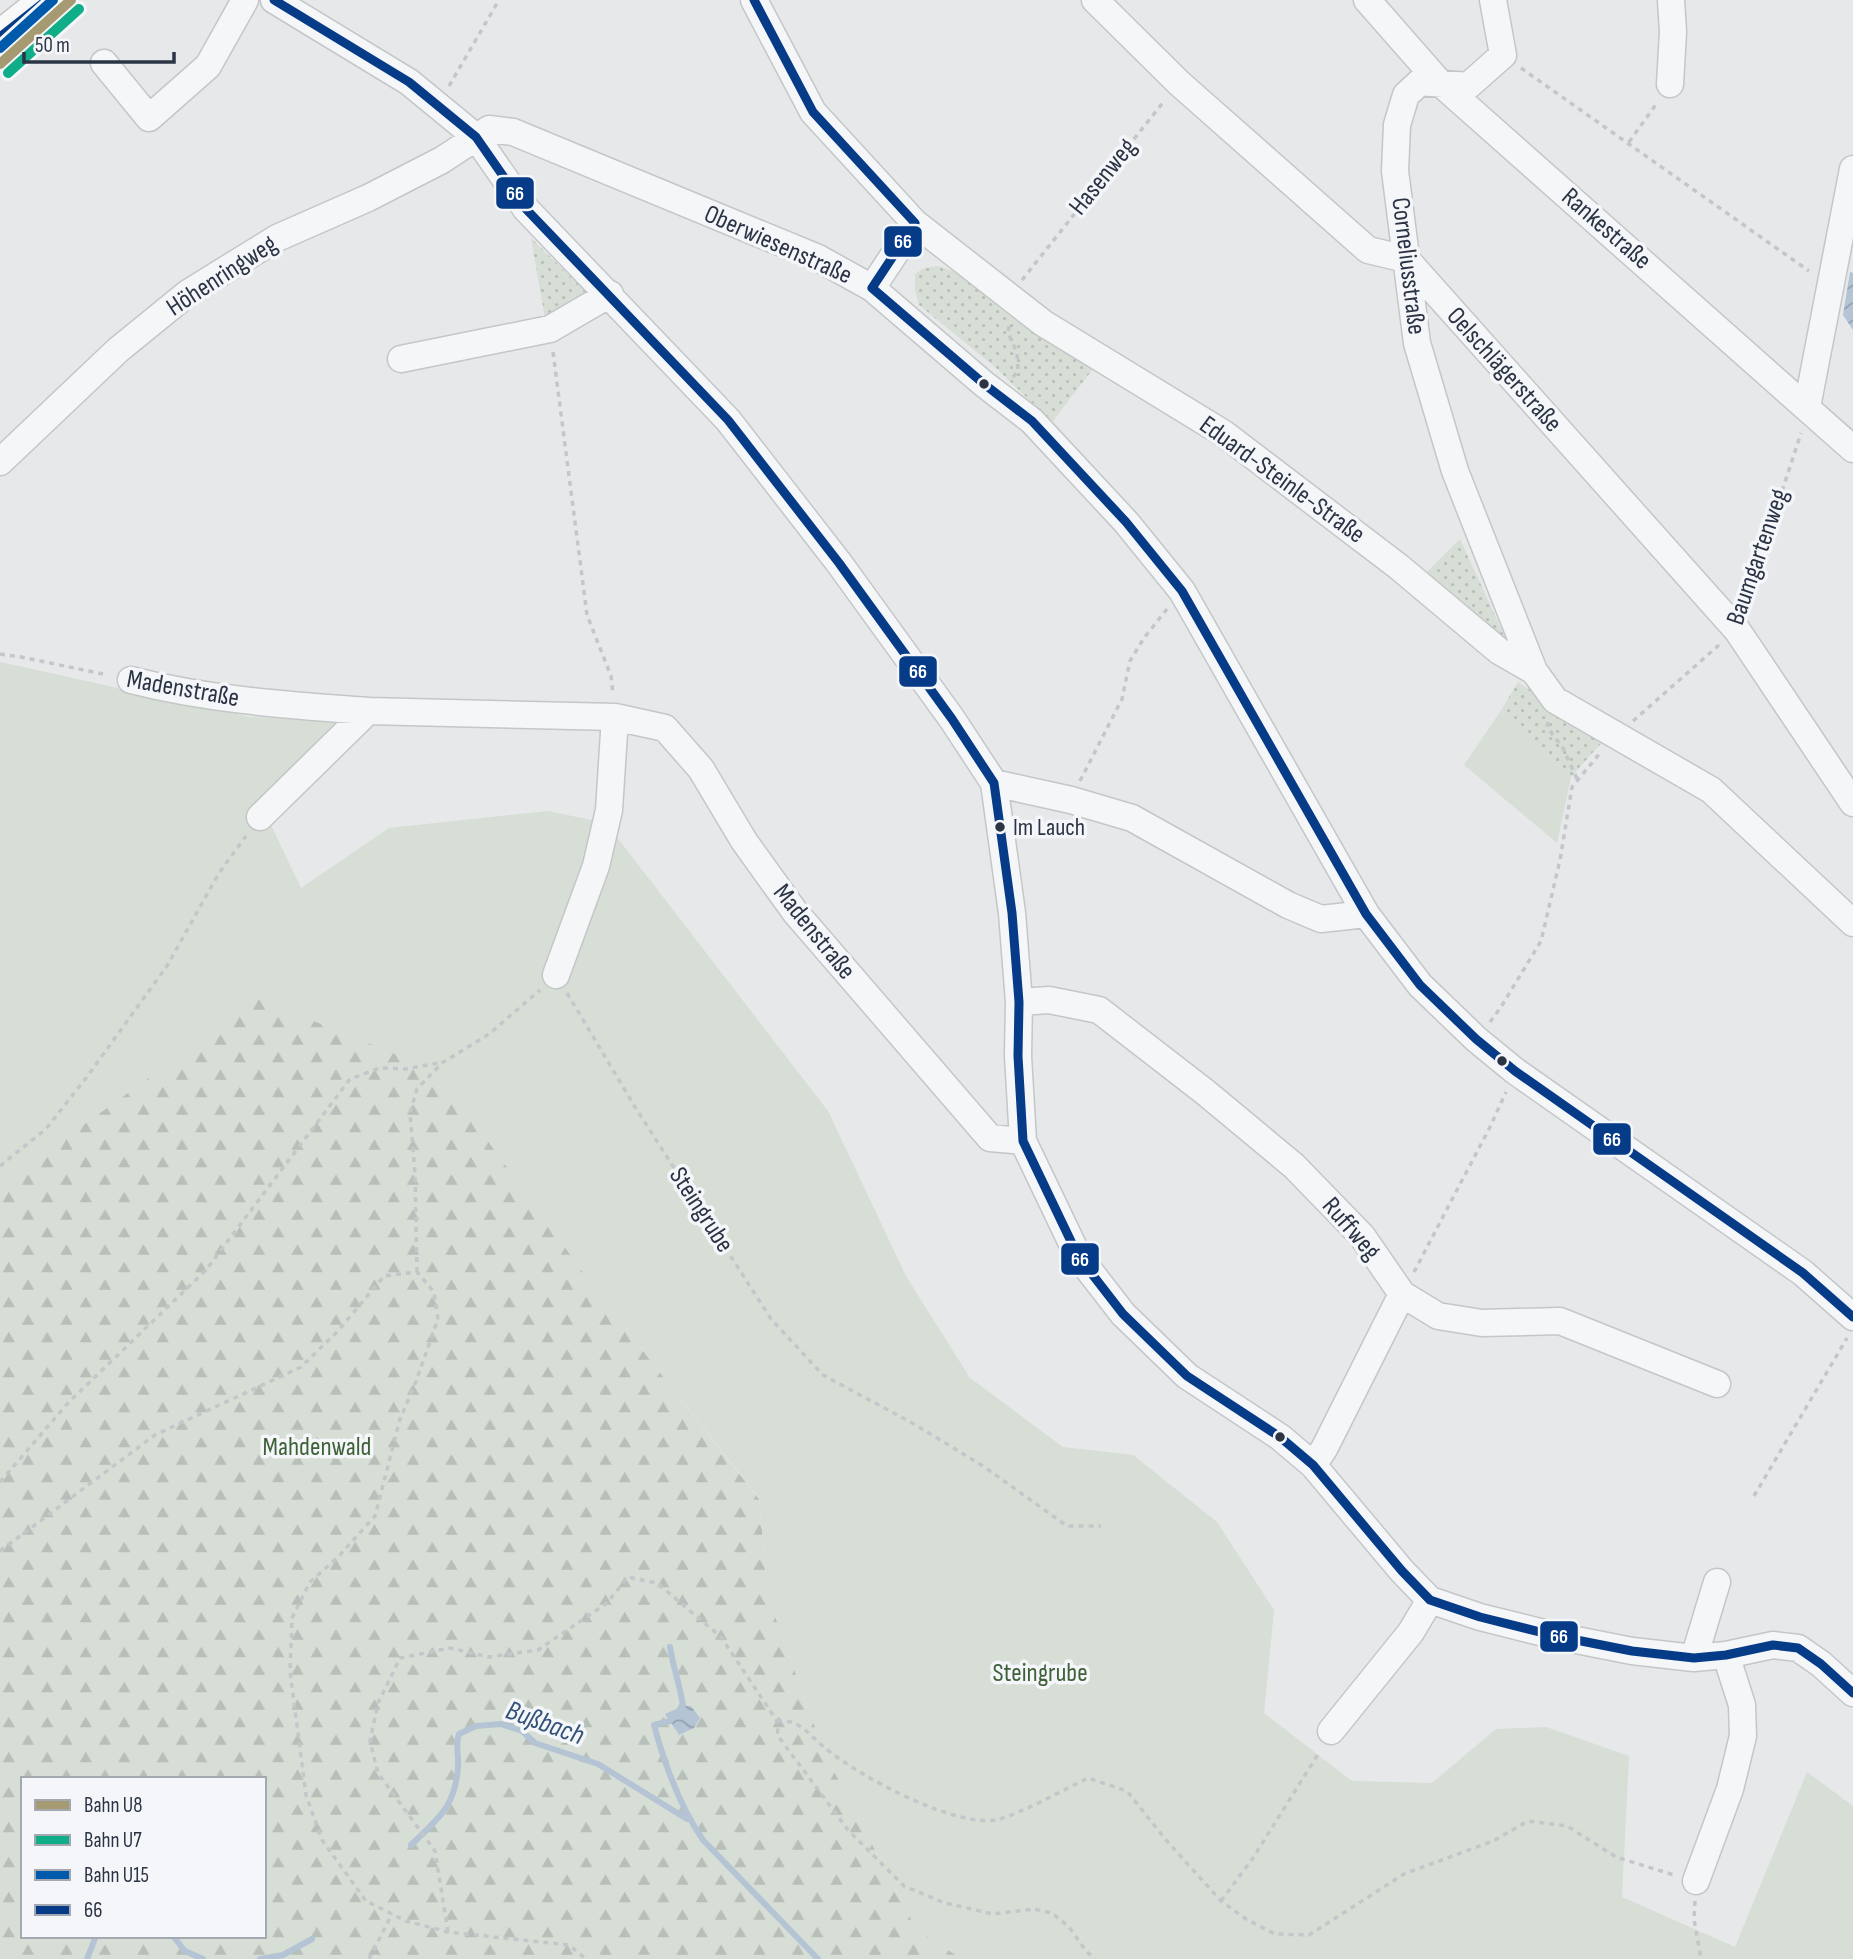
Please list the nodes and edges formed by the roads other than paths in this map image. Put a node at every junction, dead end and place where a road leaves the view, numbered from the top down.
1 (47, 0) edge
2 (244, 0) edge
3 (274, 0) edge
4 (754, 0) edge
5 (1095, 0) edge
6 (1367, 0) edge
7 (1493, 0) edge
8 (1671, 0) edge
9 (0, 37) edge
10 (103, 63) dead end
11 (1439, 82) junction
12 (1670, 84) road end
13 (476, 137) junction
14 (1853, 169) edge
15 (915, 223) junction
16 (1406, 259) junction
17 (872, 288) junction
18 (610, 294) junction
19 (401, 359) dead end
20 (1807, 407) junction
21 (1853, 449) edge
22 (0, 462) edge
23 (1534, 671) junction
24 (131, 680) road end
25 (368, 711) junction
26 (615, 716) junction
27 (994, 783) junction
28 (1853, 803) edge
29 (260, 817) road end
30 (1366, 914) junction
31 (1853, 923) edge
32 (556, 975) road end
33 (1019, 1002) junction
34 (1023, 1141) junction
35 (1402, 1294) junction
36 (1853, 1317) edge
37 (1717, 1384) dead end
38 (1313, 1465) junction
39 (1717, 1582) dead end
40 (1430, 1600) junction
41 (1726, 1655) junction
42 (1694, 1658) junction
43 (1853, 1693) edge
44 (1331, 1731) road end
45 (1696, 1881) road end

1 - 9 main road
2 - 10 street
3 - 13 street
4 - 15 street, Eduard-Steinle-Straße
5 - 16 street
6 - 11 street, Rankestraße
7 - 11 street, Corneliusstraße
8 - 12 street
11 - 16 street, Corneliusstraße
11 - 20 street, Rankestraße
13 - 17 street, Oberwiesenstraße
13 - 18 street
13 - 22 street, Höhenringweg
14 - 20 street
15 - 17 street
15 - 23 street, Eduard-Steinle-Straße
16 - 23 street, Corneliusstraße
16 - 28 street, Oelschlägerstraße
17 - 30 street, Oberwiesenstraße
18 - 19 street
18 - 27 street
20 - 21 street, Rankestraße
23 - 31 street, Eduard-Steinle-Straße
24 - 25 street, Madenstraße
25 - 26 street, Madenstraße
25 - 29 street
26 - 32 street
26 - 34 street, Madenstraße
27 - 30 street
27 - 33 street
30 - 36 street, Oberwiesenstraße
33 - 34 street
33 - 35 street, Ruffweg
34 - 38 street
35 - 37 street, Ruffweg
35 - 38 street
38 - 40 street
39 - 42 street
40 - 42 street
40 - 44 street
41 - 42 street
41 - 43 street
41 - 45 street

